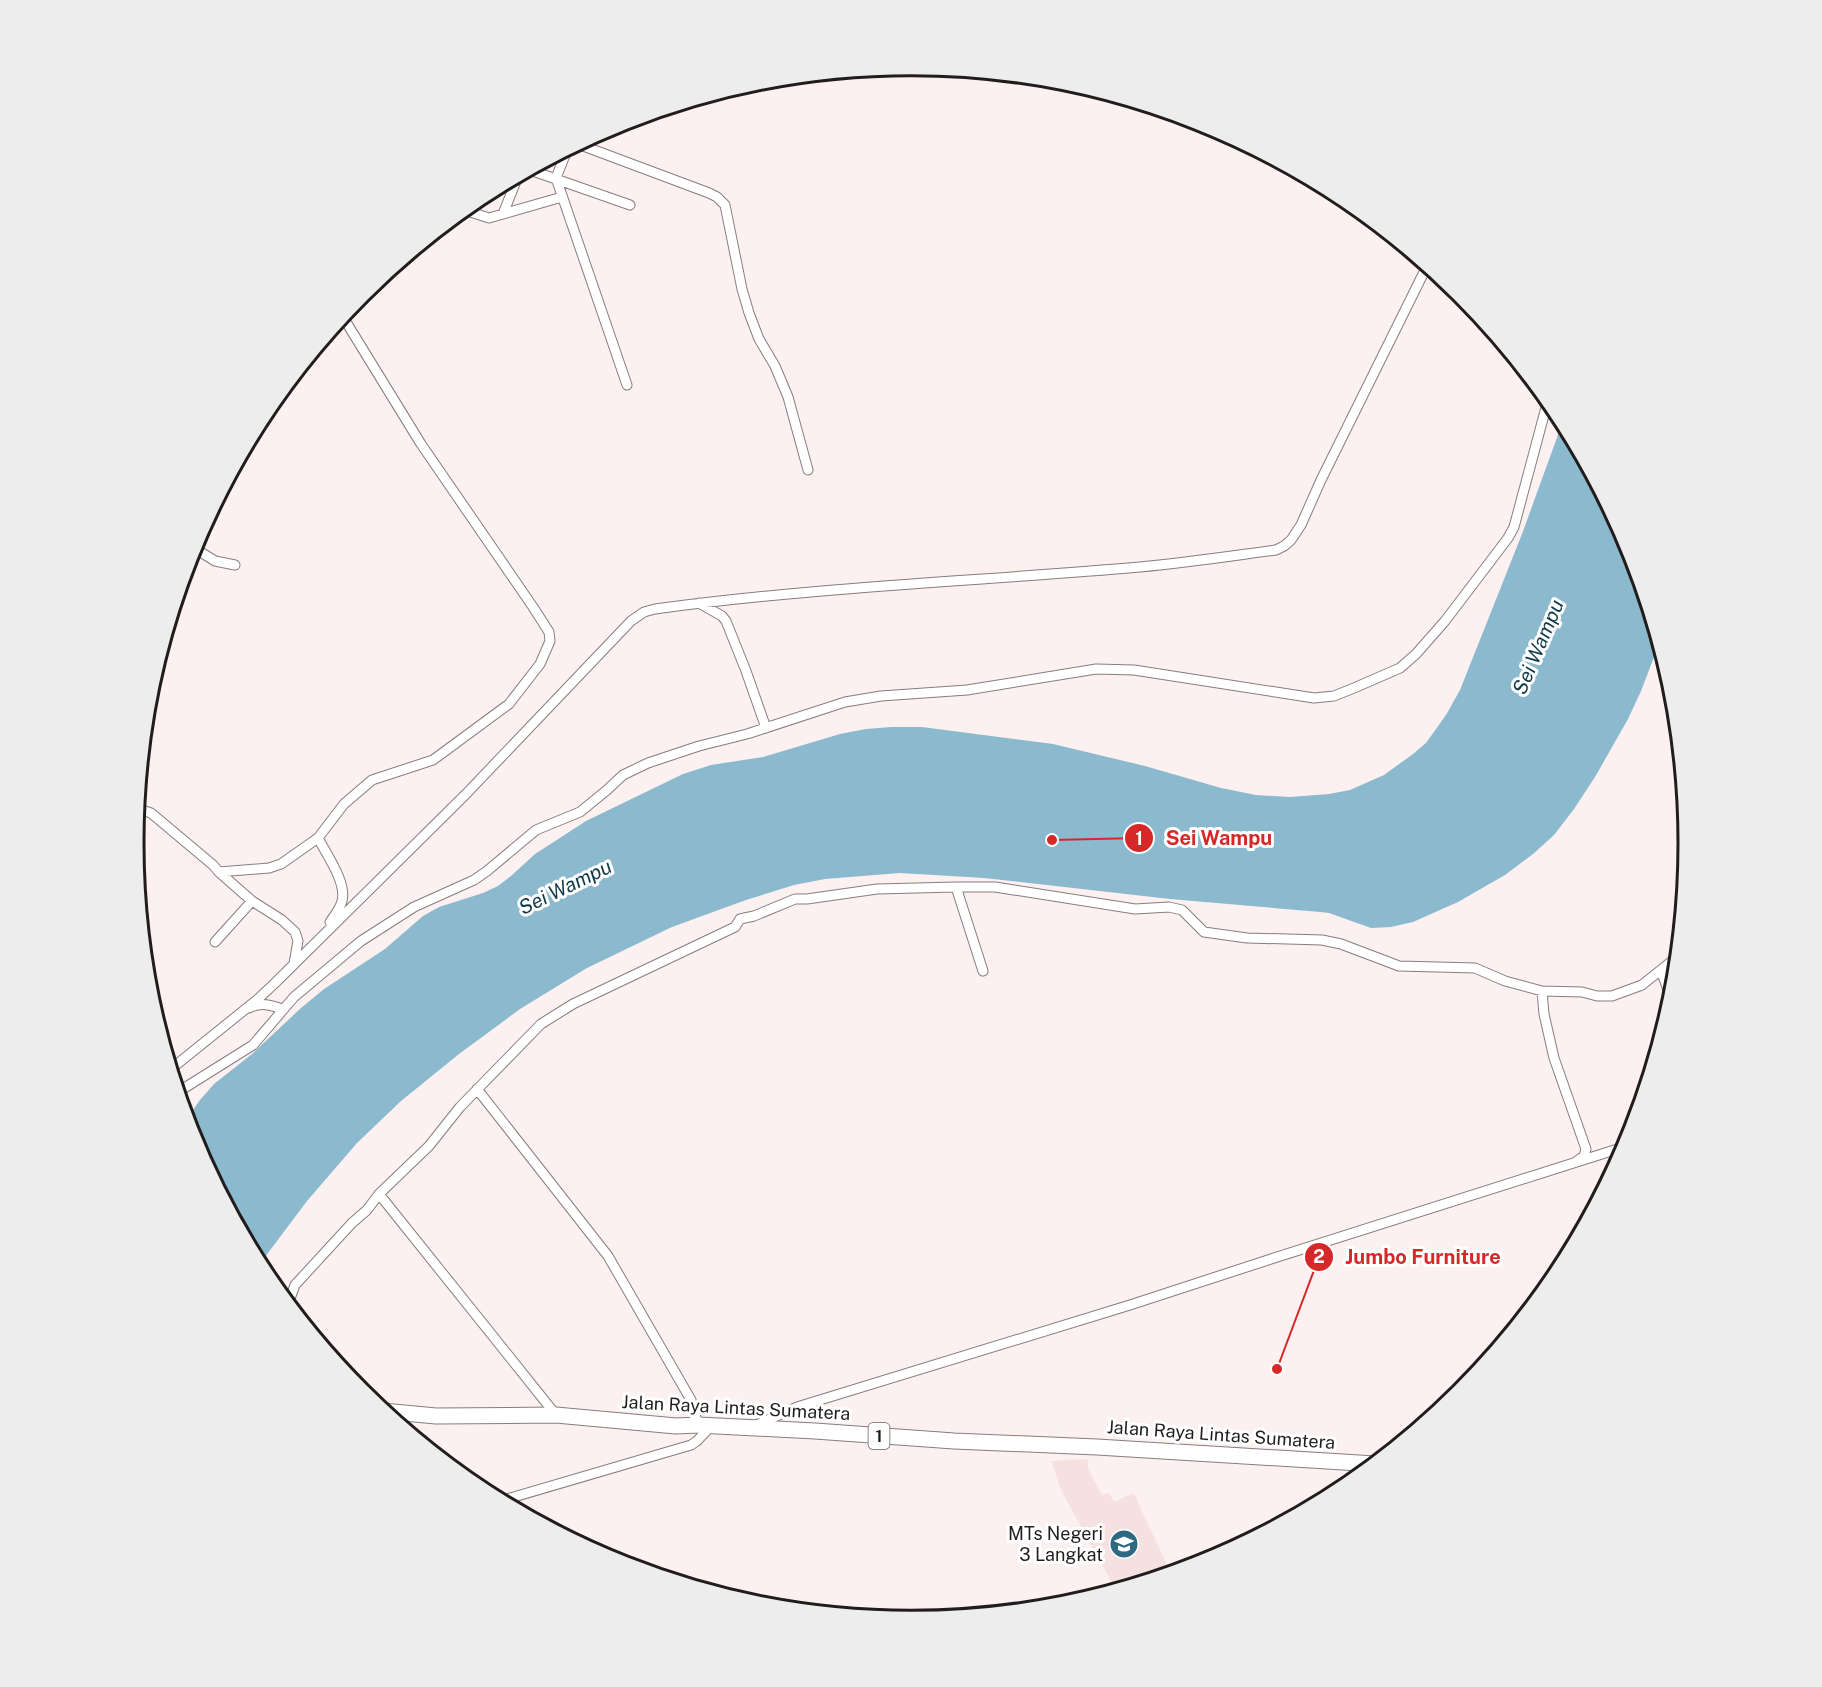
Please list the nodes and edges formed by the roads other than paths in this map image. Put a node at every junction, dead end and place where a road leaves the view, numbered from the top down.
1 (589, 148) edge
2 (563, 161) edge
3 (540, 173) edge
4 (556, 178) junction
5 (513, 188) edge
6 (562, 197) junction
7 (630, 205) dead end
8 (475, 213) edge
9 (503, 214) junction
10 (1423, 273) edge
11 (348, 324) edge
12 (627, 385) dead end
13 (1545, 411) edge
14 (808, 470) dead end
15 (201, 552) edge
16 (234, 566) dead end
17 (699, 603) junction
18 (766, 728) junction
19 (145, 811) edge
20 (318, 838) junction
21 (219, 872) junction
22 (956, 887) junction
23 (252, 901) junction
24 (322, 935) junction
25 (215, 942) dead end
26 (294, 964) junction
27 (1668, 965) edge
28 (983, 971) dead end
29 (1661, 971) junction
30 (1665, 981) edge
31 (1542, 991) junction
32 (282, 1009) junction
33 (242, 1012) junction
34 (177, 1064) edge
35 (184, 1088) edge
36 (477, 1089) junction
37 (1614, 1150) edge
38 (1575, 1163) junction
39 (379, 1194) junction
40 (291, 1295) edge
41 (397, 1412) edge
42 (556, 1415) junction
43 (704, 1426) junction
44 (749, 1428) junction
45 (1362, 1463) edge
46 (511, 1498) edge

1 - 14 street
2 - 4 street
3 - 4 street
4 - 6 street
4 - 7 street
5 - 9 street
6 - 9 street
6 - 12 street
8 - 9 street
10 - 17 street
11 - 20 street
13 - 18 street
15 - 16 street
17 - 18 street
17 - 24 street
18 - 32 street
19 - 21 street
20 - 21 street
20 - 24 street
21 - 23 street
22 - 28 street
22 - 31 street
22 - 36 street
23 - 25 street
23 - 26 street
24 - 26 street
26 - 33 street
27 - 29 street
29 - 30 street
29 - 31 street
31 - 38 street
32 - 33 street
32 - 35 street
33 - 34 street
36 - 39 street
36 - 43 street
37 - 38 street
38 - 44 street
39 - 40 street
39 - 42 street
41 - 42 highway, Jalan Raya Lintas Sumatera / 1
42 - 43 highway, Jalan Raya Lintas Sumatera / 1
43 - 44 highway, Jalan Raya Lintas Sumatera / 1
43 - 46 street
44 - 45 highway, Jalan Raya Lintas Sumatera / 1

